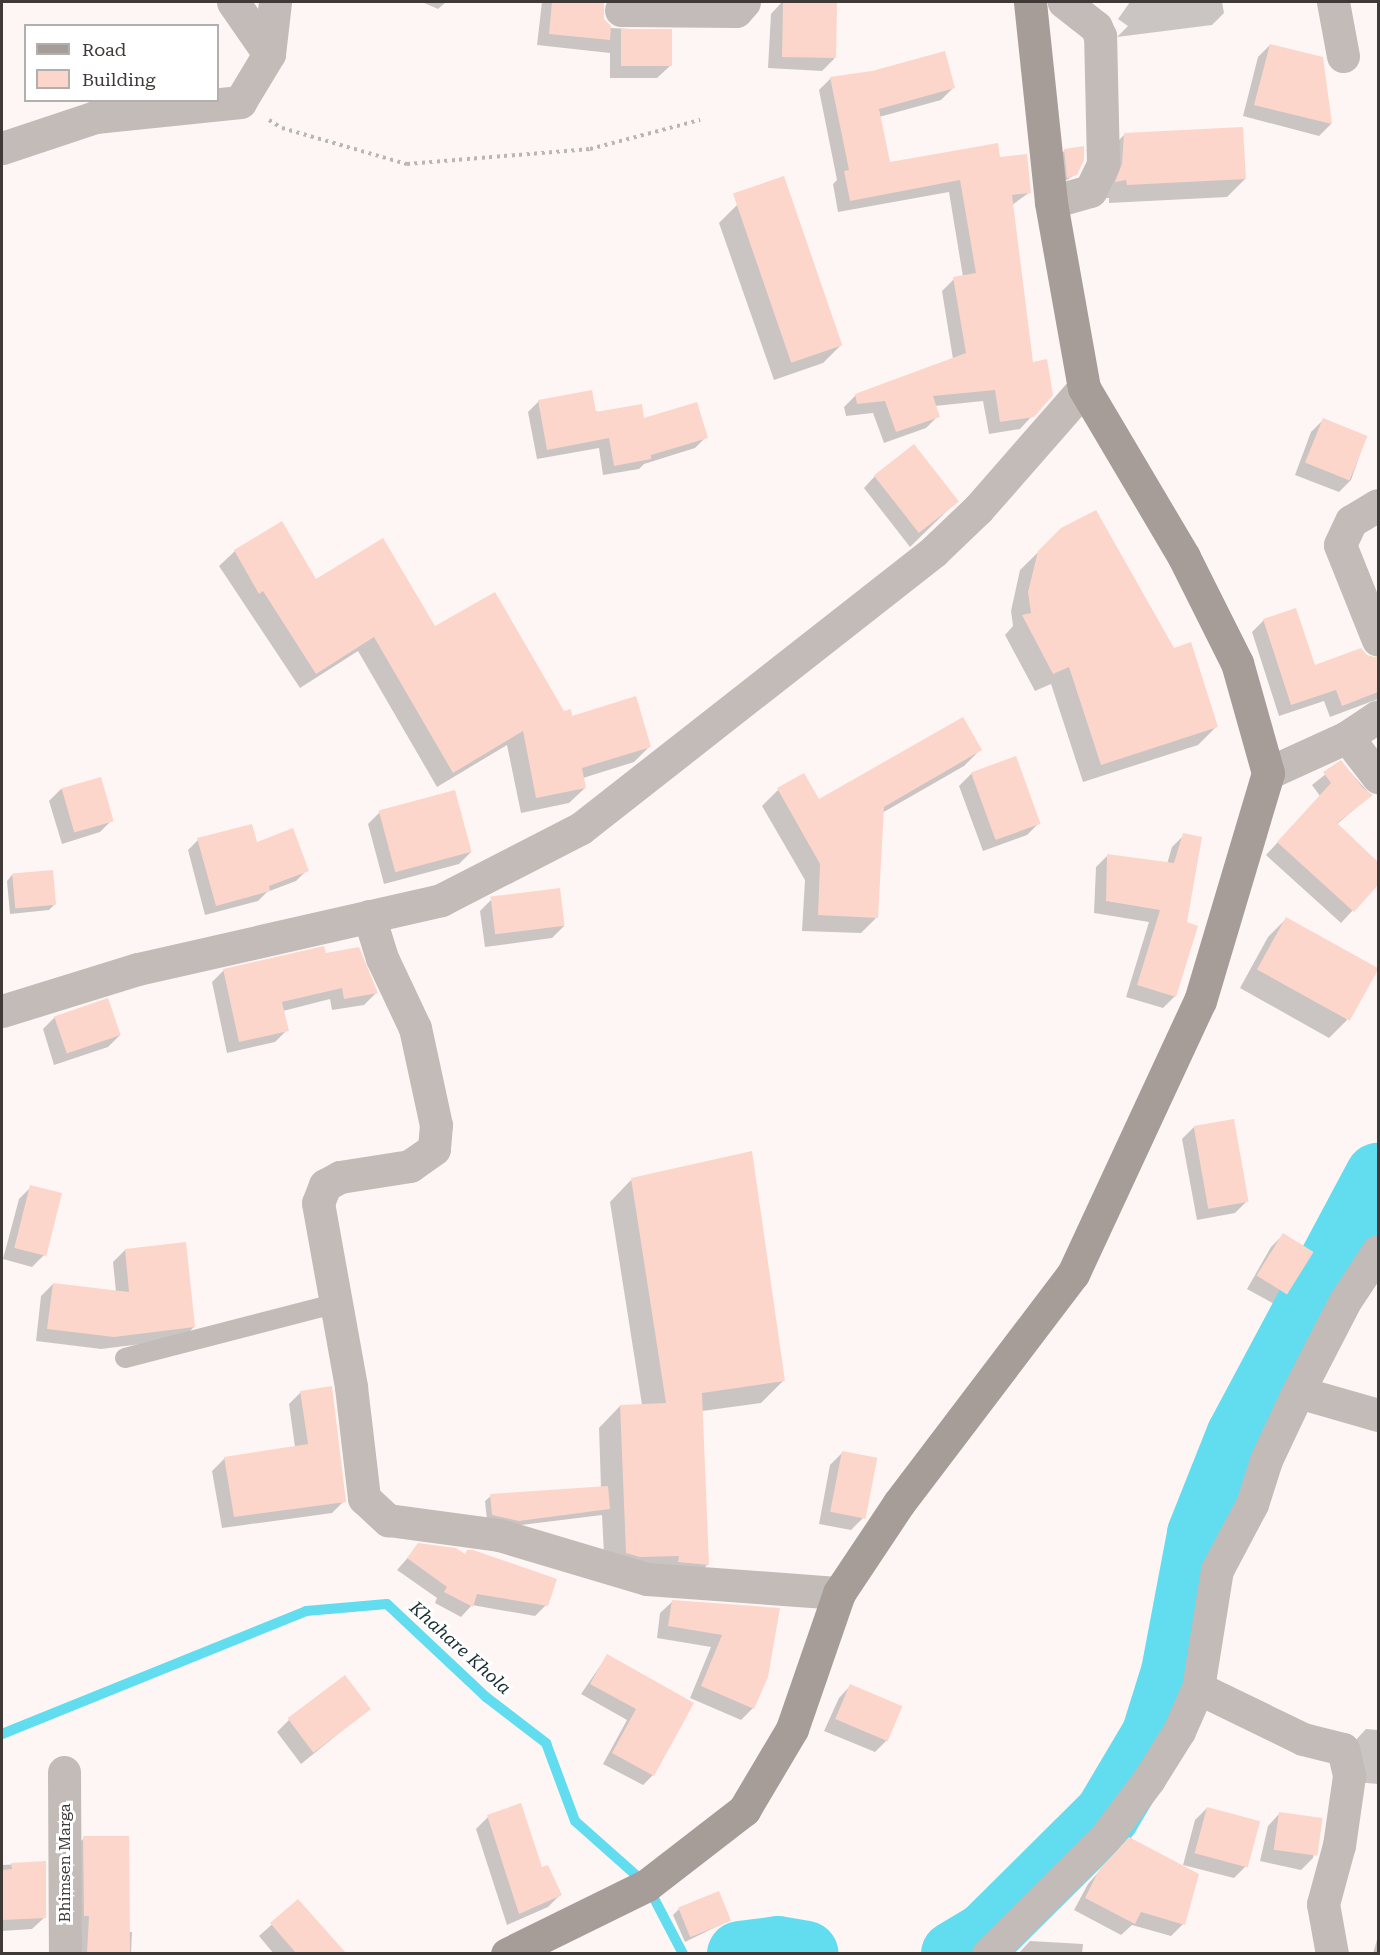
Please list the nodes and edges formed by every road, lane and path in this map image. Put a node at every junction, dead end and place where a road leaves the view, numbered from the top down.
1 (233, 2) edge
2 (275, 2) edge
3 (744, 2) edge
4 (1030, 2) edge
5 (1064, 2) edge
6 (1333, 2) edge
7 (621, 10) dead end
8 (269, 54) junction
9 (1342, 56) dead end
10 (240, 102) junction
11 (700, 120) dead end
12 (2, 148) edge
13 (1051, 202) junction
14 (1084, 388) junction
15 (1378, 505) edge
16 (1378, 640) edge
17 (1378, 716) edge
18 (1347, 737) junction
19 (1268, 773) junction
20 (1378, 777) edge
21 (369, 916) junction
22 (2, 1011) edge
23 (1378, 1251) edge
24 (334, 1304) junction
25 (125, 1358) dead end
26 (1298, 1392) junction
27 (1378, 1415) edge
28 (839, 1593) junction
29 (1197, 1688) junction
30 (64, 1772) dead end
31 (65, 1953) edge
32 (507, 1953) edge
33 (988, 1953) edge
34 (1332, 1953) edge

1 - 8 street
2 - 8 street
3 - 7 street
4 - 13 street
5 - 13 street
6 - 9 street
8 - 10 street
10 - 11 path
10 - 12 street
13 - 14 street
14 - 19 street
14 - 21 street
15 - 16 street
17 - 18 street
18 - 19 street
18 - 20 street
19 - 28 street
21 - 22 street
21 - 24 street
23 - 26 street
24 - 25 lane
24 - 28 street
26 - 27 street
26 - 29 street
28 - 32 street
29 - 33 street
29 - 34 street
30 - 31 street, Bhimsen Marga

